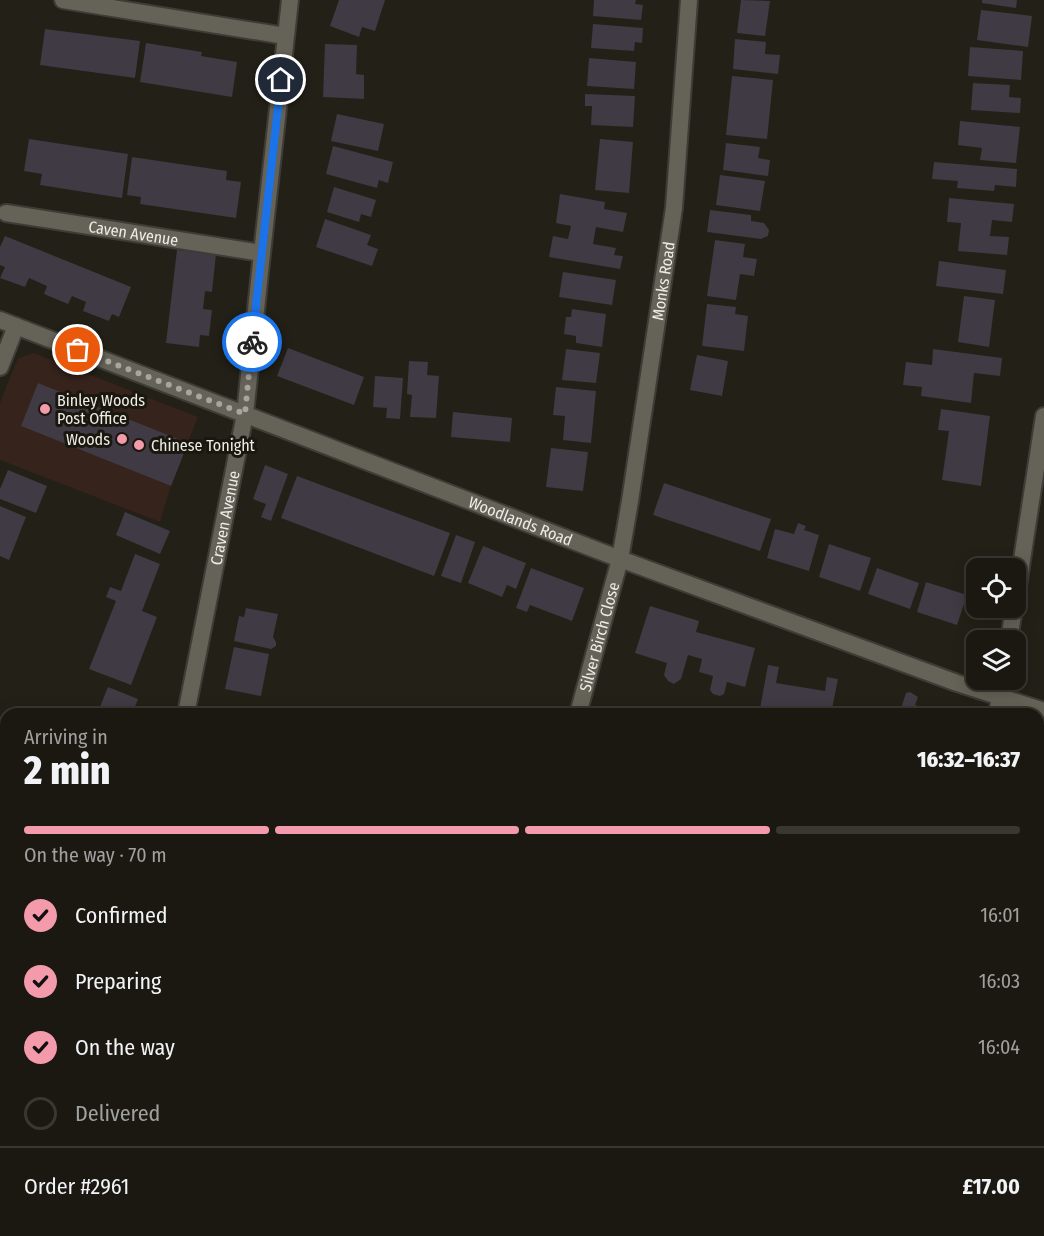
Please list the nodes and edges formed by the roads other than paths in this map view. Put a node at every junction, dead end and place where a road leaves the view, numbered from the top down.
1 (63, 0) edge
2 (290, 0) edge
3 (689, 0) edge
4 (285, 36) junction
5 (6, 213) dead end
6 (261, 253) junction
7 (0, 320) edge
8 (16, 326) junction
9 (0, 367) edge
10 (245, 414) junction
11 (1044, 416) edge
12 (1022, 558) edge
13 (620, 559) junction
14 (1001, 690) edge
15 (1000, 697) junction
16 (187, 708) edge
17 (580, 708) edge
18 (998, 708) edge
19 (1035, 708) edge

1 - 4 street
2 - 4 street, Craven Avenue
3 - 13 street, Monks Road
4 - 6 street, Craven Avenue
5 - 6 street, Caven Avenue
6 - 10 street, Craven Avenue
7 - 8 street, Woodlands Road
8 - 9 street
8 - 10 street, Woodlands Road
10 - 13 street, Woodlands Road
10 - 16 street, Craven Avenue
11 - 12 street
13 - 15 street, Woodlands Road
13 - 17 street, Silver Birch Close
14 - 15 street
15 - 18 street
15 - 19 street, Woodlands Road

